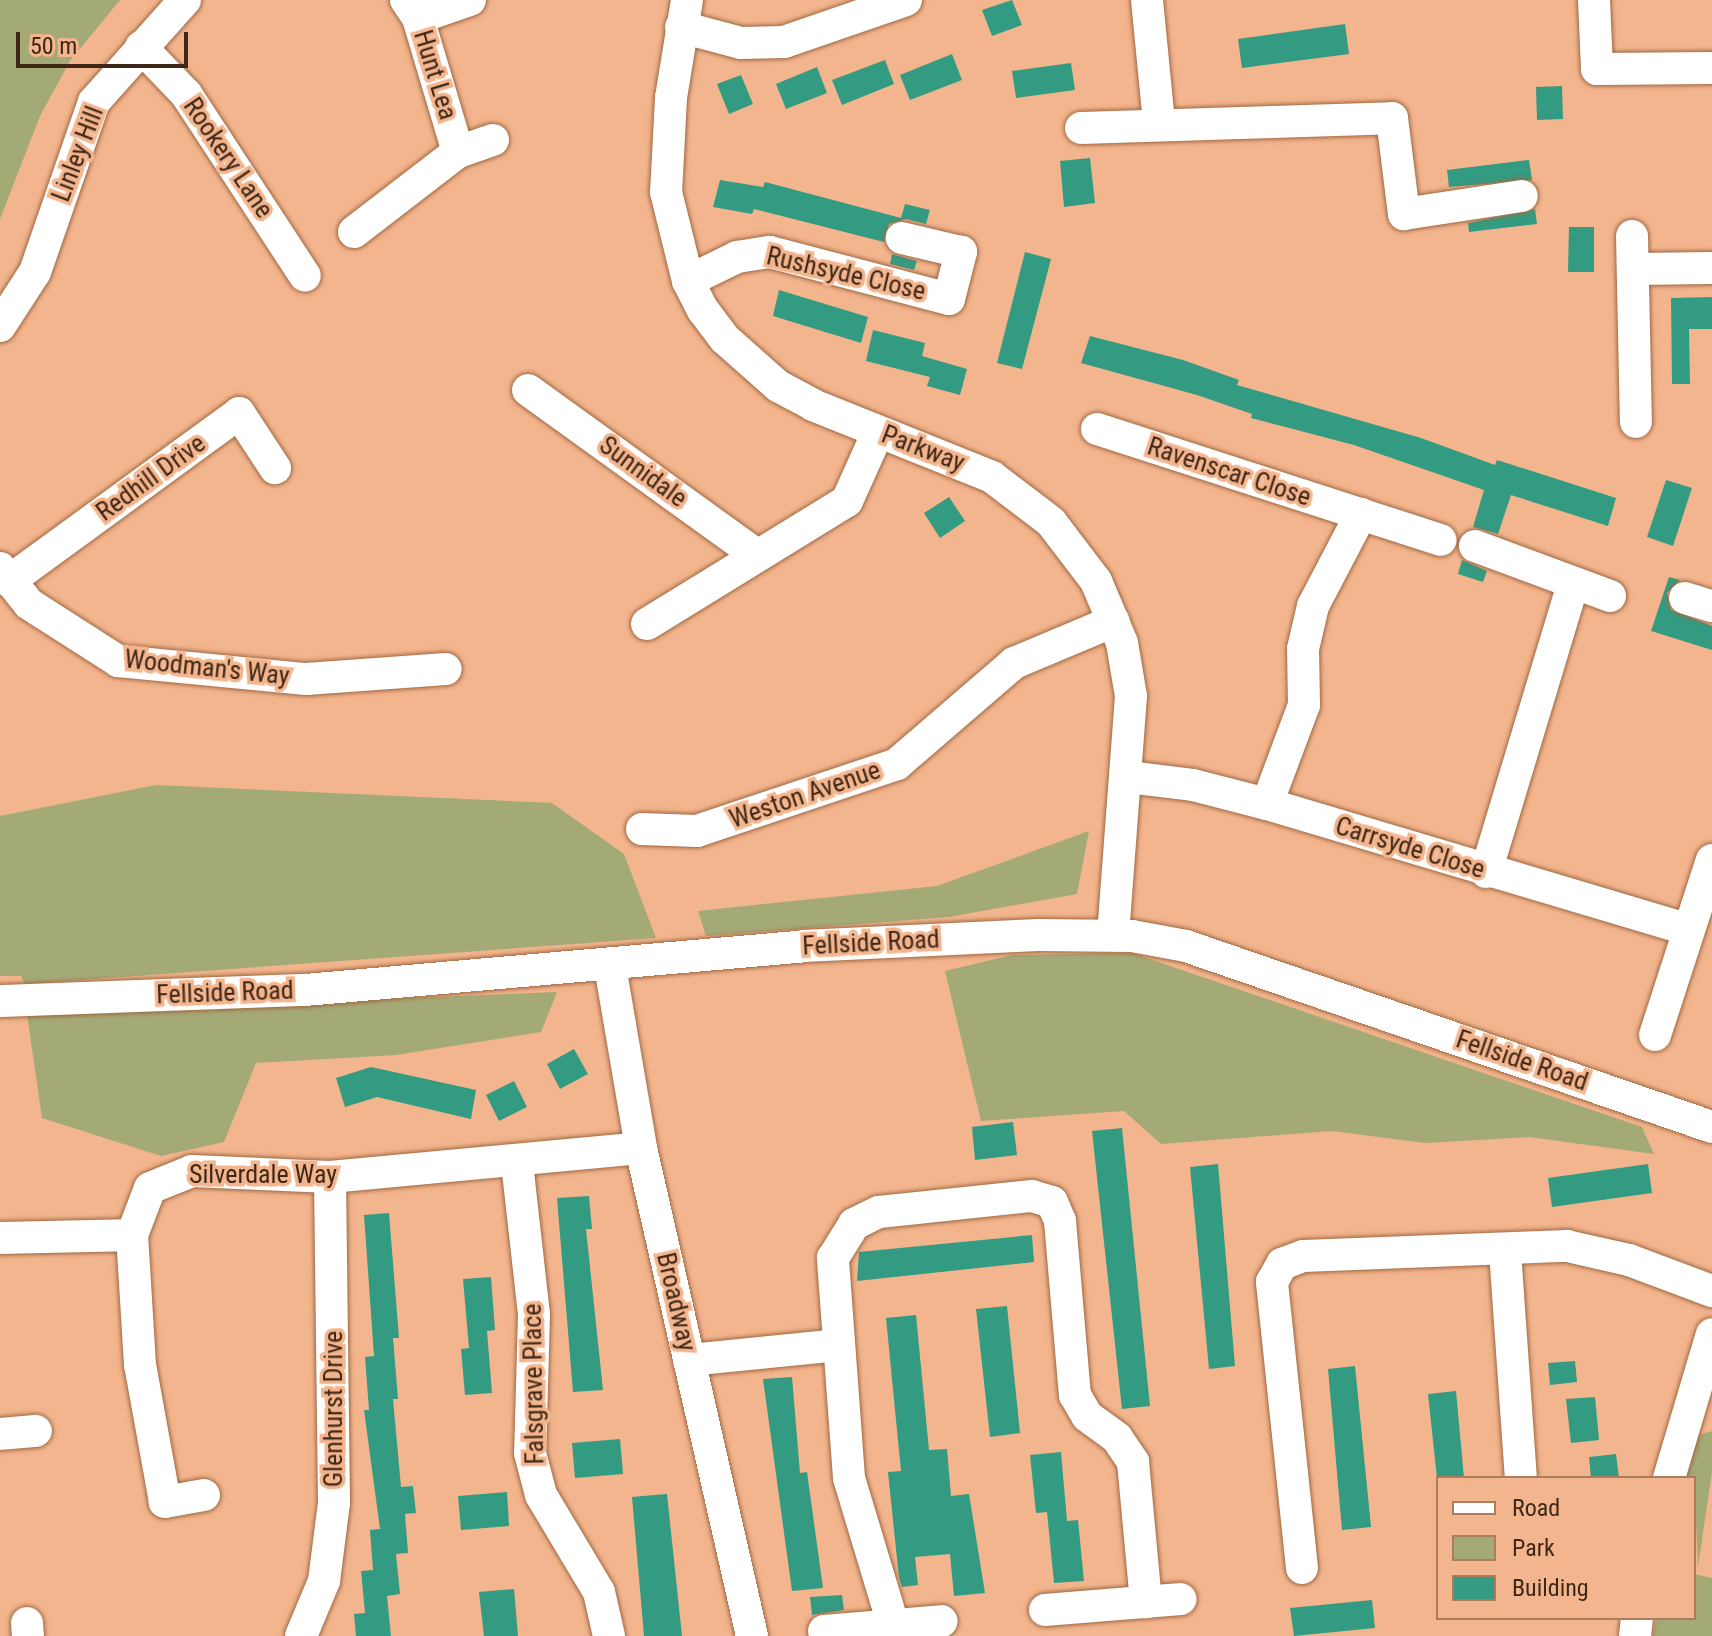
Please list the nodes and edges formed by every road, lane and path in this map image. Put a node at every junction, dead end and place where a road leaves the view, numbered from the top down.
1 (185, 0) edge
2 (470, 0) edge
3 (906, 0) edge
4 (1147, 0) edge
5 (1594, 0) edge
6 (412, 9) edge
7 (684, 14) edge
8 (141, 47) junction
9 (1712, 68) edge
10 (1159, 123) junction
11 (1081, 128) dead end
12 (493, 140) dead end
13 (458, 152) junction
14 (1522, 196) dead end
15 (354, 232) dead end
16 (1632, 236) dead end
17 (902, 238) dead end
18 (1712, 268) edge
19 (1633, 269) junction
20 (305, 276) dead end
21 (688, 281) junction
22 (0, 326) edge
23 (528, 390) dead end
24 (1636, 422) dead end
25 (1097, 429) dead end
26 (878, 432) junction
27 (275, 468) dead end
28 (1361, 514) junction
29 (1441, 540) dead end
30 (1475, 546) dead end
31 (757, 555) junction
32 (5, 574) edge
33 (1573, 583) junction
34 (1610, 596) dead end
35 (1114, 621) junction
36 (647, 624) dead end
37 (446, 669) dead end
38 (1128, 777) junction
39 (1267, 804) junction
40 (642, 829) dead end
41 (1712, 860) edge
42 (1486, 872) junction
43 (1689, 930) junction
44 (1113, 935) junction
45 (610, 966) junction
46 (0, 1001) edge
47 (1655, 1035) dead end
48 (1712, 1127) edge
49 (641, 1148) junction
50 (517, 1163) junction
51 (330, 1177) junction
52 (132, 1235) junction
53 (0, 1238) edge
54 (1505, 1251) junction
55 (1712, 1291) edge
56 (1712, 1334) edge
57 (838, 1345) junction
58 (689, 1360) junction
59 (36, 1431) dead end
60 (0, 1434) edge
61 (1521, 1476) edge
62 (1670, 1476) edge
63 (204, 1495) dead end
64 (1302, 1568) dead end
65 (1181, 1599) dead end
66 (1146, 1602) junction
67 (1045, 1610) dead end
68 (942, 1621) dead end
69 (893, 1624) junction
70 (824, 1631) dead end
71 (301, 1636) edge
72 (609, 1636) edge
73 (752, 1636) edge

1 - 8 street, Linley Hill
2 - 6 street
3 - 7 street
4 - 10 street
5 - 9 street
6 - 13 street, Hunt Lea
7 - 21 street, Parkway
8 - 20 street, Rookery Lane
8 - 22 street, Linley Hill
10 - 11 street
10 - 14 street
12 - 13 street
13 - 15 street
16 - 19 street
17 - 21 street, Rushsyde Close
18 - 19 street
19 - 24 street
21 - 26 street, Parkway
23 - 31 street, Sunnidale
25 - 28 street, Ravenscar Close
26 - 31 street
26 - 35 street, Parkway
27 - 32 street, Redhill Drive
28 - 29 street, Ravenscar Close
28 - 39 street
30 - 33 street
31 - 36 street
32 - 37 street, Woodman's Way
33 - 34 street
33 - 42 street
35 - 38 street, Parkway
35 - 40 street, Weston Avenue
38 - 39 street, Carrsyde Close
38 - 44 street, Parkway
39 - 42 street, Carrsyde Close
41 - 43 street
42 - 43 street, Carrsyde Close
43 - 47 street
44 - 45 street, Fellside Road
44 - 48 street, Fellside Road
45 - 46 street, Fellside Road
45 - 49 street, Broadway
49 - 50 street, Silverdale Way
49 - 58 street, Broadway
50 - 51 street, Silverdale Way
50 - 72 street, Falsgrave Place
51 - 52 street, Silverdale Way
51 - 71 street, Glenhurst Drive
52 - 53 street
52 - 63 street, Silverdale Way
54 - 55 street
54 - 61 street
54 - 64 street
56 - 62 street
57 - 58 street
57 - 66 street
57 - 69 street
58 - 73 street, Broadway
59 - 60 street
65 - 66 street
66 - 67 street
68 - 69 street
69 - 70 street

